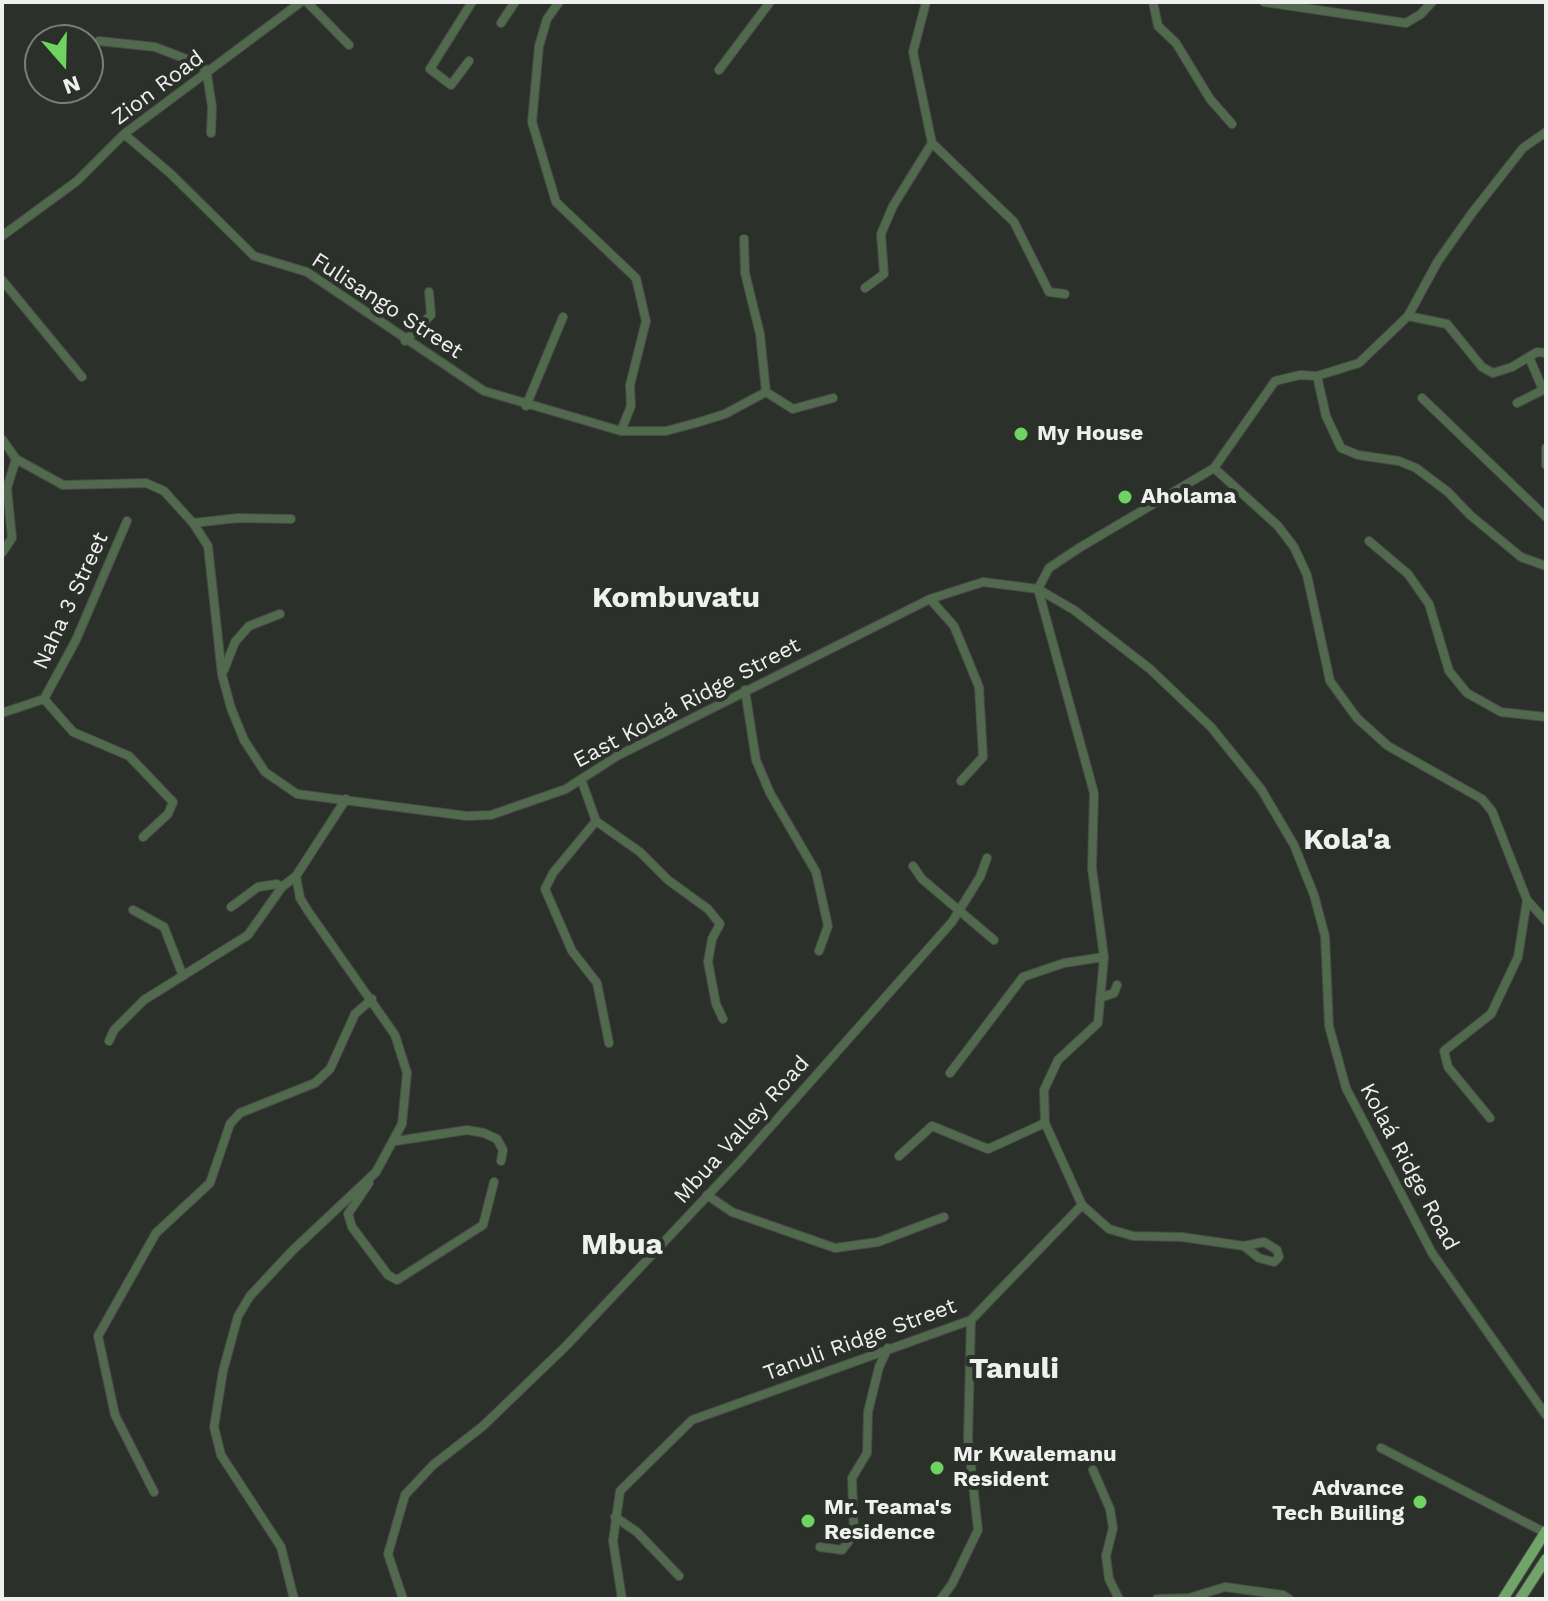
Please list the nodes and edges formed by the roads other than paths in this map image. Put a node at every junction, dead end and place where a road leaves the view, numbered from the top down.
1 (304, 2) edge
2 (472, 2) edge
3 (515, 2) edge
4 (559, 2) edge
5 (770, 2) edge
6 (926, 2) edge
7 (1153, 2) edge
8 (1264, 2) edge
9 (1432, 2) edge
10 (501, 23) dead end
11 (104, 42) edge
12 (349, 45) dead end
13 (469, 61) dead end
14 (719, 70) dead end
15 (207, 74) junction
16 (1232, 124) dead end
17 (1546, 132) edge
18 (211, 133) dead end
19 (124, 134) junction
20 (932, 143) junction
21 (2, 236) edge
22 (744, 239) dead end
23 (2, 280) edge
24 (865, 288) dead end
25 (429, 292) dead end
26 (1065, 294) dead end
27 (1408, 316) junction
28 (563, 317) dead end
29 (405, 341) junction
30 (1546, 353) edge
31 (1529, 357) junction
32 (1317, 376) junction
33 (82, 377) dead end
34 (766, 392) junction
35 (833, 398) dead end
36 (1422, 398) dead end
37 (1517, 403) dead end
38 (526, 406) junction
39 (621, 431) junction
40 (2, 439) edge
41 (1546, 448) edge
42 (16, 459) junction
43 (1546, 465) edge
44 (1214, 468) junction
45 (1546, 517) edge
46 (291, 519) dead end
47 (127, 521) dead end
48 (193, 523) junction
49 (1369, 541) dead end
50 (2, 553) edge
51 (1546, 566) edge
52 (1038, 589) junction
53 (930, 599) junction
54 (280, 614) dead end
55 (222, 675) junction
56 (745, 690) junction
57 (44, 699) junction
58 (2, 713) edge
59 (1546, 717) edge
60 (581, 779) junction
61 (961, 781) dead end
62 (346, 799) junction
63 (596, 821) junction
64 (143, 837) dead end
65 (987, 858) dead end
66 (913, 866) dead end
67 (296, 876) junction
68 (282, 887) junction
69 (1527, 900) junction
70 (231, 907) dead end
71 (133, 910) dead end
72 (958, 912) junction
73 (1546, 921) edge
74 (994, 940) dead end
75 (819, 951) dead end
76 (1104, 957) junction
77 (183, 976) junction
78 (1117, 985) dead end
79 (1100, 998) junction
80 (372, 999) junction
81 (723, 1019) dead end
82 (109, 1041) dead end
83 (609, 1043) dead end
84 (950, 1073) dead end
85 (1490, 1118) dead end
86 (1045, 1123) junction
87 (396, 1141) junction
88 (899, 1156) dead end
89 (501, 1161) dead end
90 (376, 1172) junction
91 (494, 1182) dead end
92 (707, 1195) junction
93 (1082, 1205) junction
94 (944, 1217) dead end
95 (1244, 1246) dead end
96 (971, 1320) junction
97 (888, 1347) junction
98 (1546, 1415) edge
99 (1381, 1448) dead end
100 (1093, 1470) dead end
101 (154, 1492) dead end
102 (615, 1517) junction
103 (1546, 1532) edge
104 (820, 1547) dead end
105 (1546, 1559) edge
106 (679, 1576) dead end
107 (1194, 1598) edge
108 (294, 1599) edge
109 (403, 1599) edge
110 (622, 1599) edge
111 (941, 1599) edge
112 (1119, 1599) edge
113 (1157, 1599) edge
114 (1289, 1599) edge
115 (1503, 1599) edge
116 (1520, 1599) edge

1 - 12 street
1 - 15 street, Zion Road
2 - 13 street
3 - 10 street
4 - 39 street
5 - 14 street
6 - 20 street
7 - 16 street
8 - 9 street
11 - 15 street
15 - 18 street
15 - 19 street, Zion Road
17 - 27 street
19 - 21 street, Zion Road
19 - 29 street, Fulisango Street
20 - 24 street
20 - 26 street
22 - 34 street
23 - 33 street
25 - 29 street
27 - 31 street
27 - 32 street
28 - 38 street
29 - 38 street, Fulisango Street
30 - 31 street
31 - 37 street
32 - 44 street
32 - 51 street
34 - 35 street
34 - 39 street, Fulisango Street
36 - 45 street
38 - 39 street, Fulisango Street
40 - 42 street
41 - 43 street
42 - 48 street, East Kolaá Ridge Street
42 - 50 street
44 - 52 street
44 - 69 street
46 - 48 street
47 - 57 street, Naha 3 Street
48 - 55 street, East Kolaá Ridge Street
49 - 59 street
52 - 53 street, East Kolaá Ridge Street
52 - 76 street
52 - 98 street, Kolaá Ridge Road
53 - 56 street, East Kolaá Ridge Street
53 - 61 street
54 - 55 street
55 - 62 street, East Kolaá Ridge Street
56 - 60 street, East Kolaá Ridge Street
56 - 75 street
57 - 58 street, Naha 3 Street
57 - 64 street
60 - 62 street, East Kolaá Ridge Street
60 - 63 street
62 - 67 street
63 - 81 street
63 - 83 street
65 - 72 street, Mbua Valley Road
66 - 72 street
67 - 68 street
67 - 80 street
68 - 70 street
68 - 77 street
69 - 73 street
69 - 85 street
71 - 77 street
72 - 74 street
72 - 92 street, Mbua Valley Road
76 - 79 street
76 - 84 street
77 - 82 street
78 - 79 street
79 - 86 street
80 - 87 street
80 - 101 street
86 - 88 street
86 - 93 street
87 - 89 street
87 - 90 street
90 - 91 street
90 - 108 street
92 - 94 street
92 - 109 street, Mbua Valley Road
93 - 95 street
93 - 96 street, Tanuli Ridge Street
96 - 97 street, Tanuli Ridge Street
96 - 111 street
97 - 102 street, Tanuli Ridge Street
97 - 104 street
99 - 103 street
100 - 112 street
102 - 106 street
102 - 110 street, Tanuli Ridge Street
103 - 115 main road
105 - 116 main road
107 - 113 street
107 - 114 street

